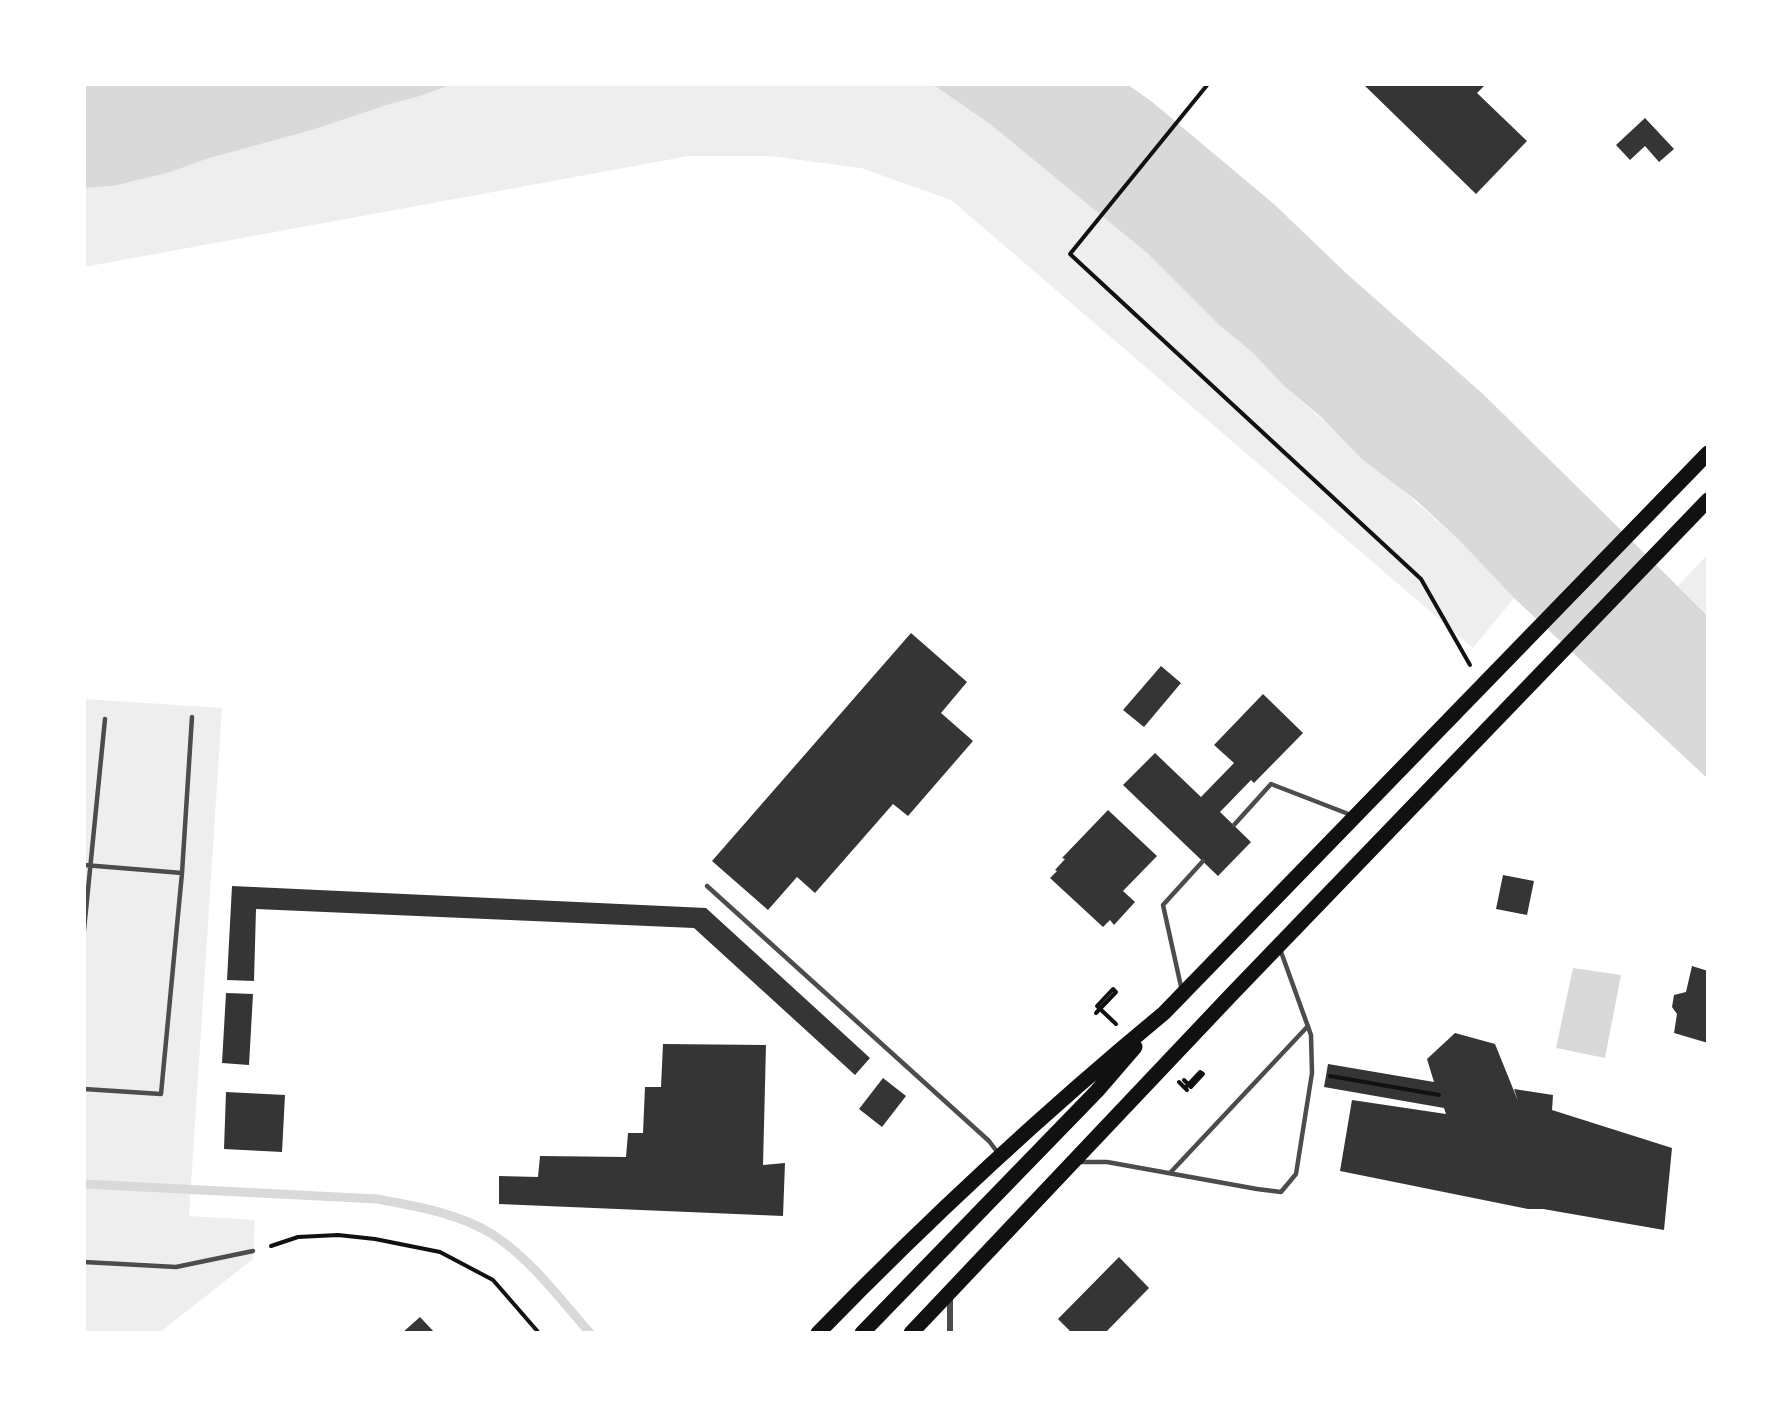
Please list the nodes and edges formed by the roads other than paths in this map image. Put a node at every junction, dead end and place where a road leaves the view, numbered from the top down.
1 (1708, 453) edge
2 (1708, 500) edge
3 (192, 717) dead end
4 (105, 719) dead end
5 (1354, 816) junction
6 (1234, 825) dead end
7 (1203, 861) dead end
8 (87, 866) edge
9 (182, 873) junction
10 (707, 886) dead end
11 (84, 930) edge
12 (1279, 946) junction
13 (1183, 994) junction
14 (1164, 1013) junction
15 (1308, 1026) junction
16 (84, 1089) edge
17 (999, 1156) junction
18 (1074, 1162) junction
19 (1170, 1173) junction
20 (253, 1251) road end
21 (84, 1262) edge
22 (950, 1293) junction
23 (818, 1333) edge
24 (862, 1333) edge
25 (911, 1333) edge
26 (950, 1333) edge

1 - 5 main road
2 - 12 main road
3 - 9 lane
4 - 8 lane
5 - 6 lane
5 - 13 main road
7 - 13 lane
8 - 9 lane
8 - 11 lane
9 - 16 lane
10 - 17 lane
12 - 15 lane
12 - 18 main road
13 - 14 main road
14 - 17 main road
14 - 24 main road
15 - 19 lane
15 - 19 lane
17 - 23 main road
18 - 19 lane
18 - 22 main road
20 - 21 lane
22 - 25 main road
22 - 26 street

